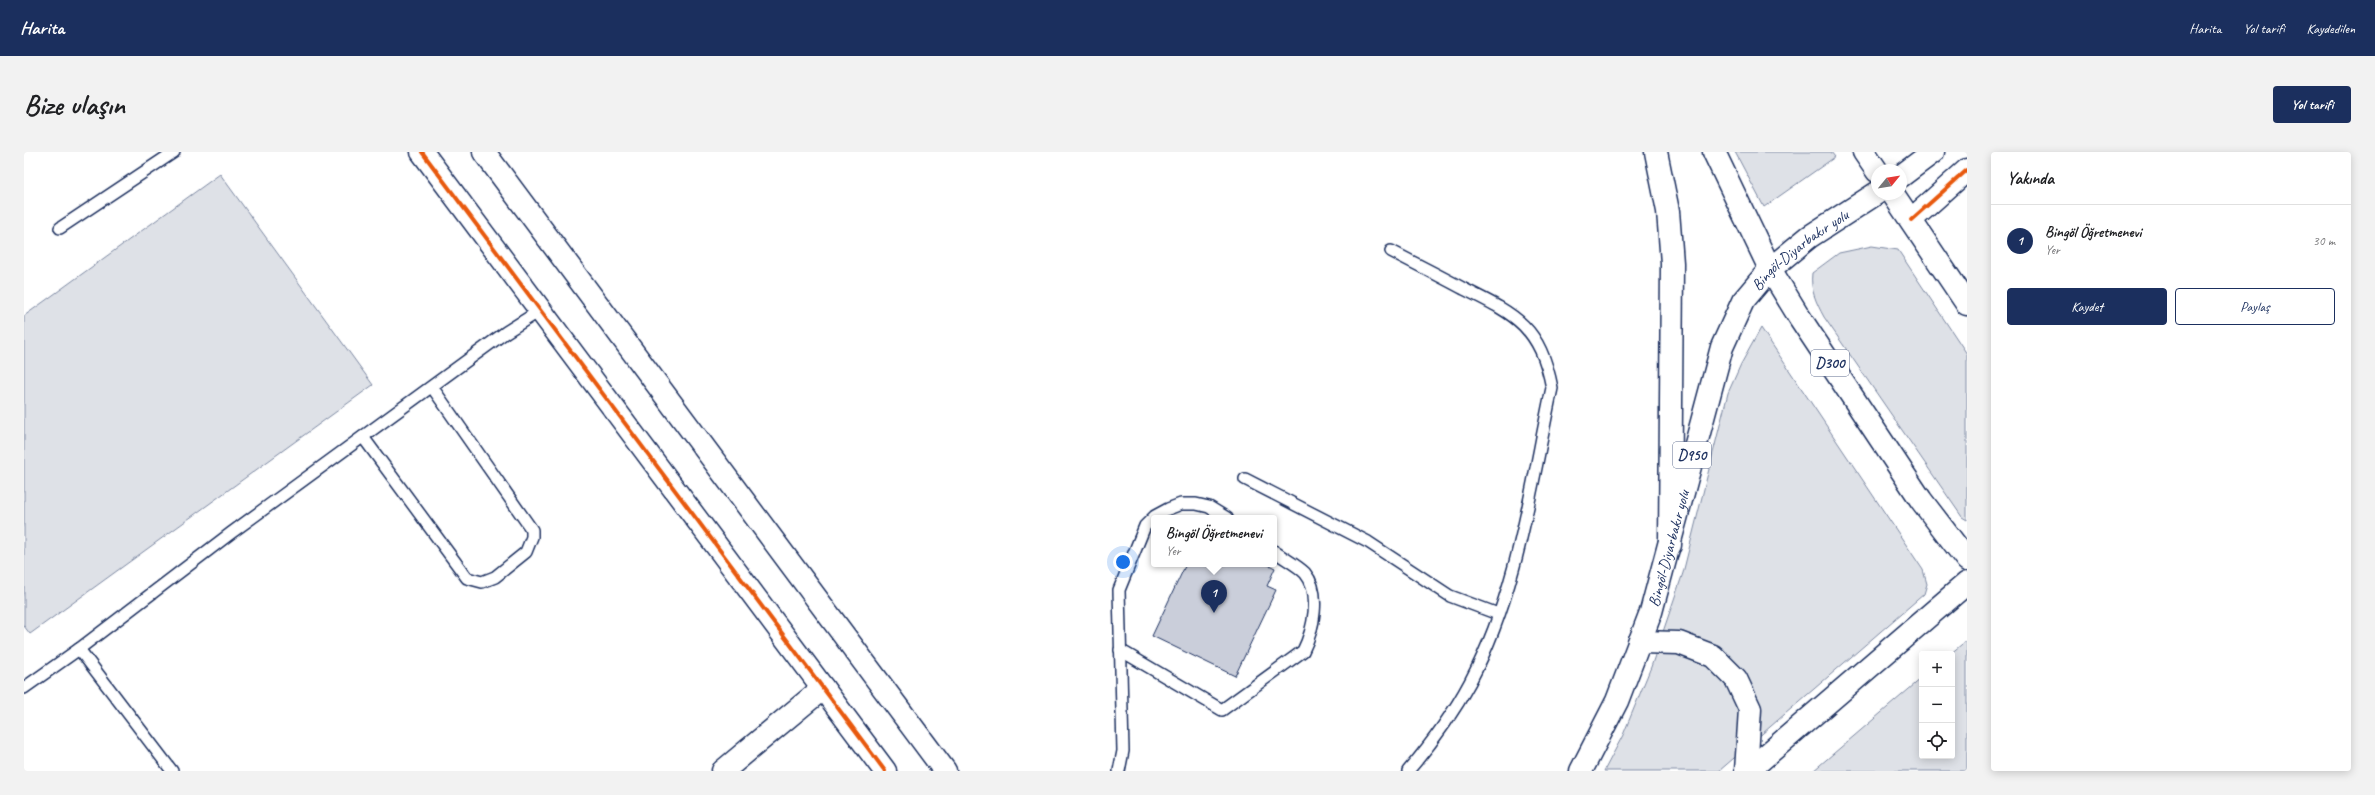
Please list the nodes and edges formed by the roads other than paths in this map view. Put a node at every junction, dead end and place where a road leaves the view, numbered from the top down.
1 (174, 152) edge
2 (422, 152) edge
3 (484, 152) edge
4 (1656, 152) edge
5 (1714, 152) edge
6 (1864, 152) edge
7 (1933, 152) edge
8 (1872, 164) edge
9 (1967, 170) edge
10 (1907, 172) edge
11 (1871, 198) edge
12 (1897, 200) edge
13 (1911, 220) junction
14 (60, 228) dead end
15 (1391, 251) dead end
16 (1770, 269) junction
17 (1967, 304) edge
18 (541, 310) junction
19 (432, 387) junction
20 (363, 437) junction
21 (1245, 479) dead end
22 (1158, 515) edge
23 (1222, 515) edge
24 (1151, 521) edge
25 (1670, 545) junction
26 (1277, 554) edge
27 (1967, 560) edge
28 (1967, 583) edge
29 (1498, 614) junction
30 (1639, 642) junction
31 (79, 649) junction
32 (1120, 650) junction
33 (24, 688) edge
34 (823, 688) junction
35 (172, 771) edge
36 (723, 771) edge
37 (884, 771) edge
38 (945, 771) edge
39 (1119, 771) edge
40 (1408, 771) edge
41 (1581, 771) edge
42 (1747, 771) edge

1 - 14 lane
2 - 18 main road
3 - 38 main road
4 - 25 main road
5 - 16 main road, D300
6 - 8 main road
7 - 10 main road
9 - 13 main road
11 - 16 main road, Bingöl-Diyarbakır yolu / D950
12 - 13 main road
13 - 17 main road
15 - 29 lane
16 - 25 main road, Bingöl-Diyarbakır yolu / D950
16 - 27 main road, D300
18 - 19 lane
18 - 34 main road
19 - 20 lane
19 - 20 lane
20 - 31 lane
21 - 29 lane
22 - 23 lane
24 - 32 lane
25 - 30 main road, Bingöl-Diyarbakır yolu / D950
26 - 32 lane
28 - 42 main road
29 - 40 lane
30 - 41 main road, Bingöl-Diyarbakır yolu / D950
30 - 42 main road
31 - 33 lane
31 - 35 lane
32 - 39 lane
34 - 36 main road
34 - 37 main road

